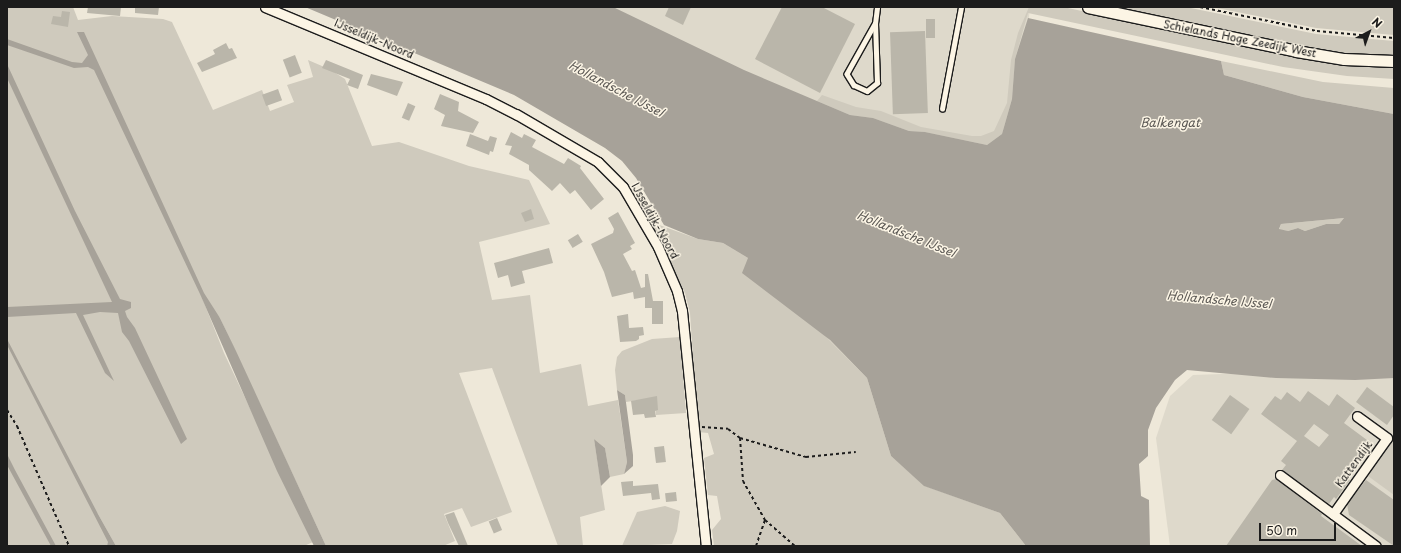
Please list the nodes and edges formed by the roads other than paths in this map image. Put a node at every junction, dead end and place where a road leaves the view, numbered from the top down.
1 (265, 7) edge
2 (877, 7) edge
3 (961, 7) edge
4 (1088, 7) edge
5 (875, 24) junction
6 (1394, 61) edge
7 (942, 109) dead end
8 (1357, 416) dead end
9 (1280, 475) dead end
10 (1333, 514) junction
11 (706, 546) edge
12 (1376, 546) edge

1 - 11 street, IJsseldijk-Noord
2 - 5 lane
3 - 7 lane
4 - 6 street, Schielands Hoge Zeedijk West
5 - 5 lane
8 - 10 street, Kattendijk
9 - 10 street
10 - 12 street

